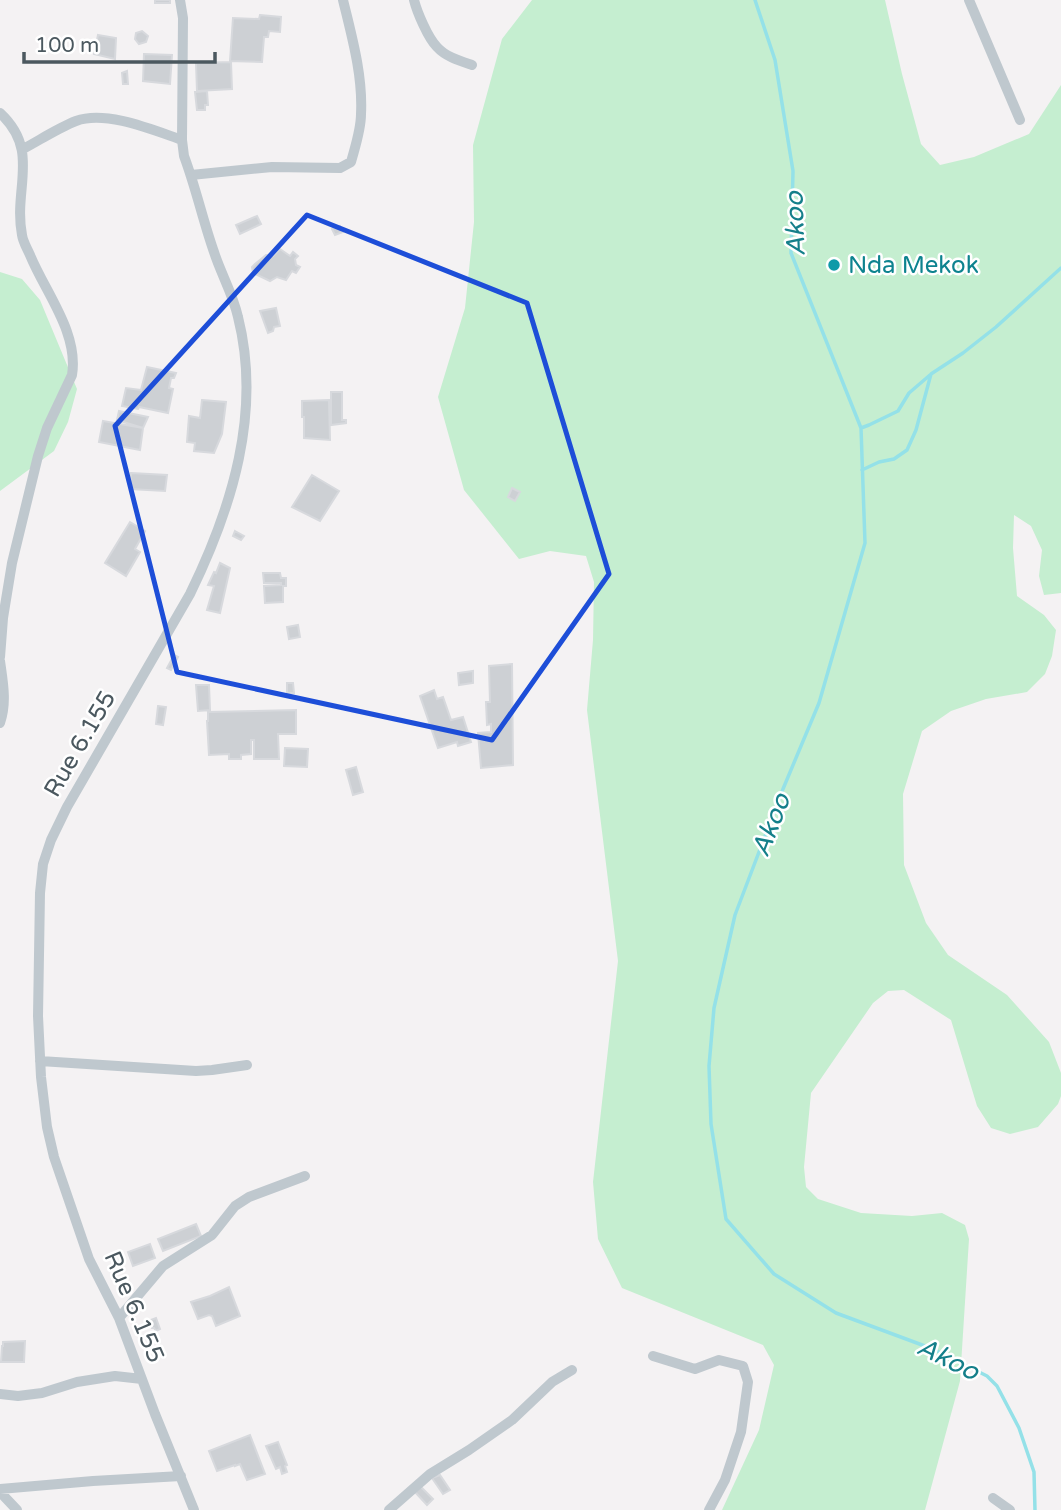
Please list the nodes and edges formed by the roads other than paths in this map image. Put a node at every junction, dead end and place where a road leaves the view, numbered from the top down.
1 (180, 0) edge
2 (343, 0) edge
3 (414, 0) edge
4 (969, 0) edge
5 (472, 65) dead end
6 (0, 113) edge
7 (1020, 120) dead end
8 (182, 140) junction
9 (23, 149) junction
10 (191, 175) junction
11 (0, 659) edge
12 (0, 723) edge
13 (40, 1061) junction
14 (247, 1065) dead end
15 (305, 1176) dead end
16 (119, 1318) junction
17 (653, 1356) dead end
18 (572, 1370) dead end
19 (142, 1379) junction
20 (0, 1394) edge
21 (181, 1476) junction
22 (0, 1490) edge
23 (993, 1498) dead end
24 (17, 1510) edge
25 (194, 1510) edge
26 (388, 1510) edge
27 (709, 1510) edge
28 (1010, 1510) edge

1 - 8 street, Rue 6.155
2 - 10 street
3 - 5 street
4 - 7 street
6 - 9 street
8 - 9 street
8 - 10 street, Rue 6.155
9 - 11 street
10 - 13 street, Rue 6.155
11 - 12 street
13 - 14 street
13 - 16 street, Rue 6.155
15 - 16 street
16 - 19 street, Rue 6.155
17 - 27 street
18 - 26 street
19 - 20 street
19 - 21 street, Rue 6.155
21 - 22 street
21 - 25 street, Rue 6.155
22 - 24 street
23 - 28 street

